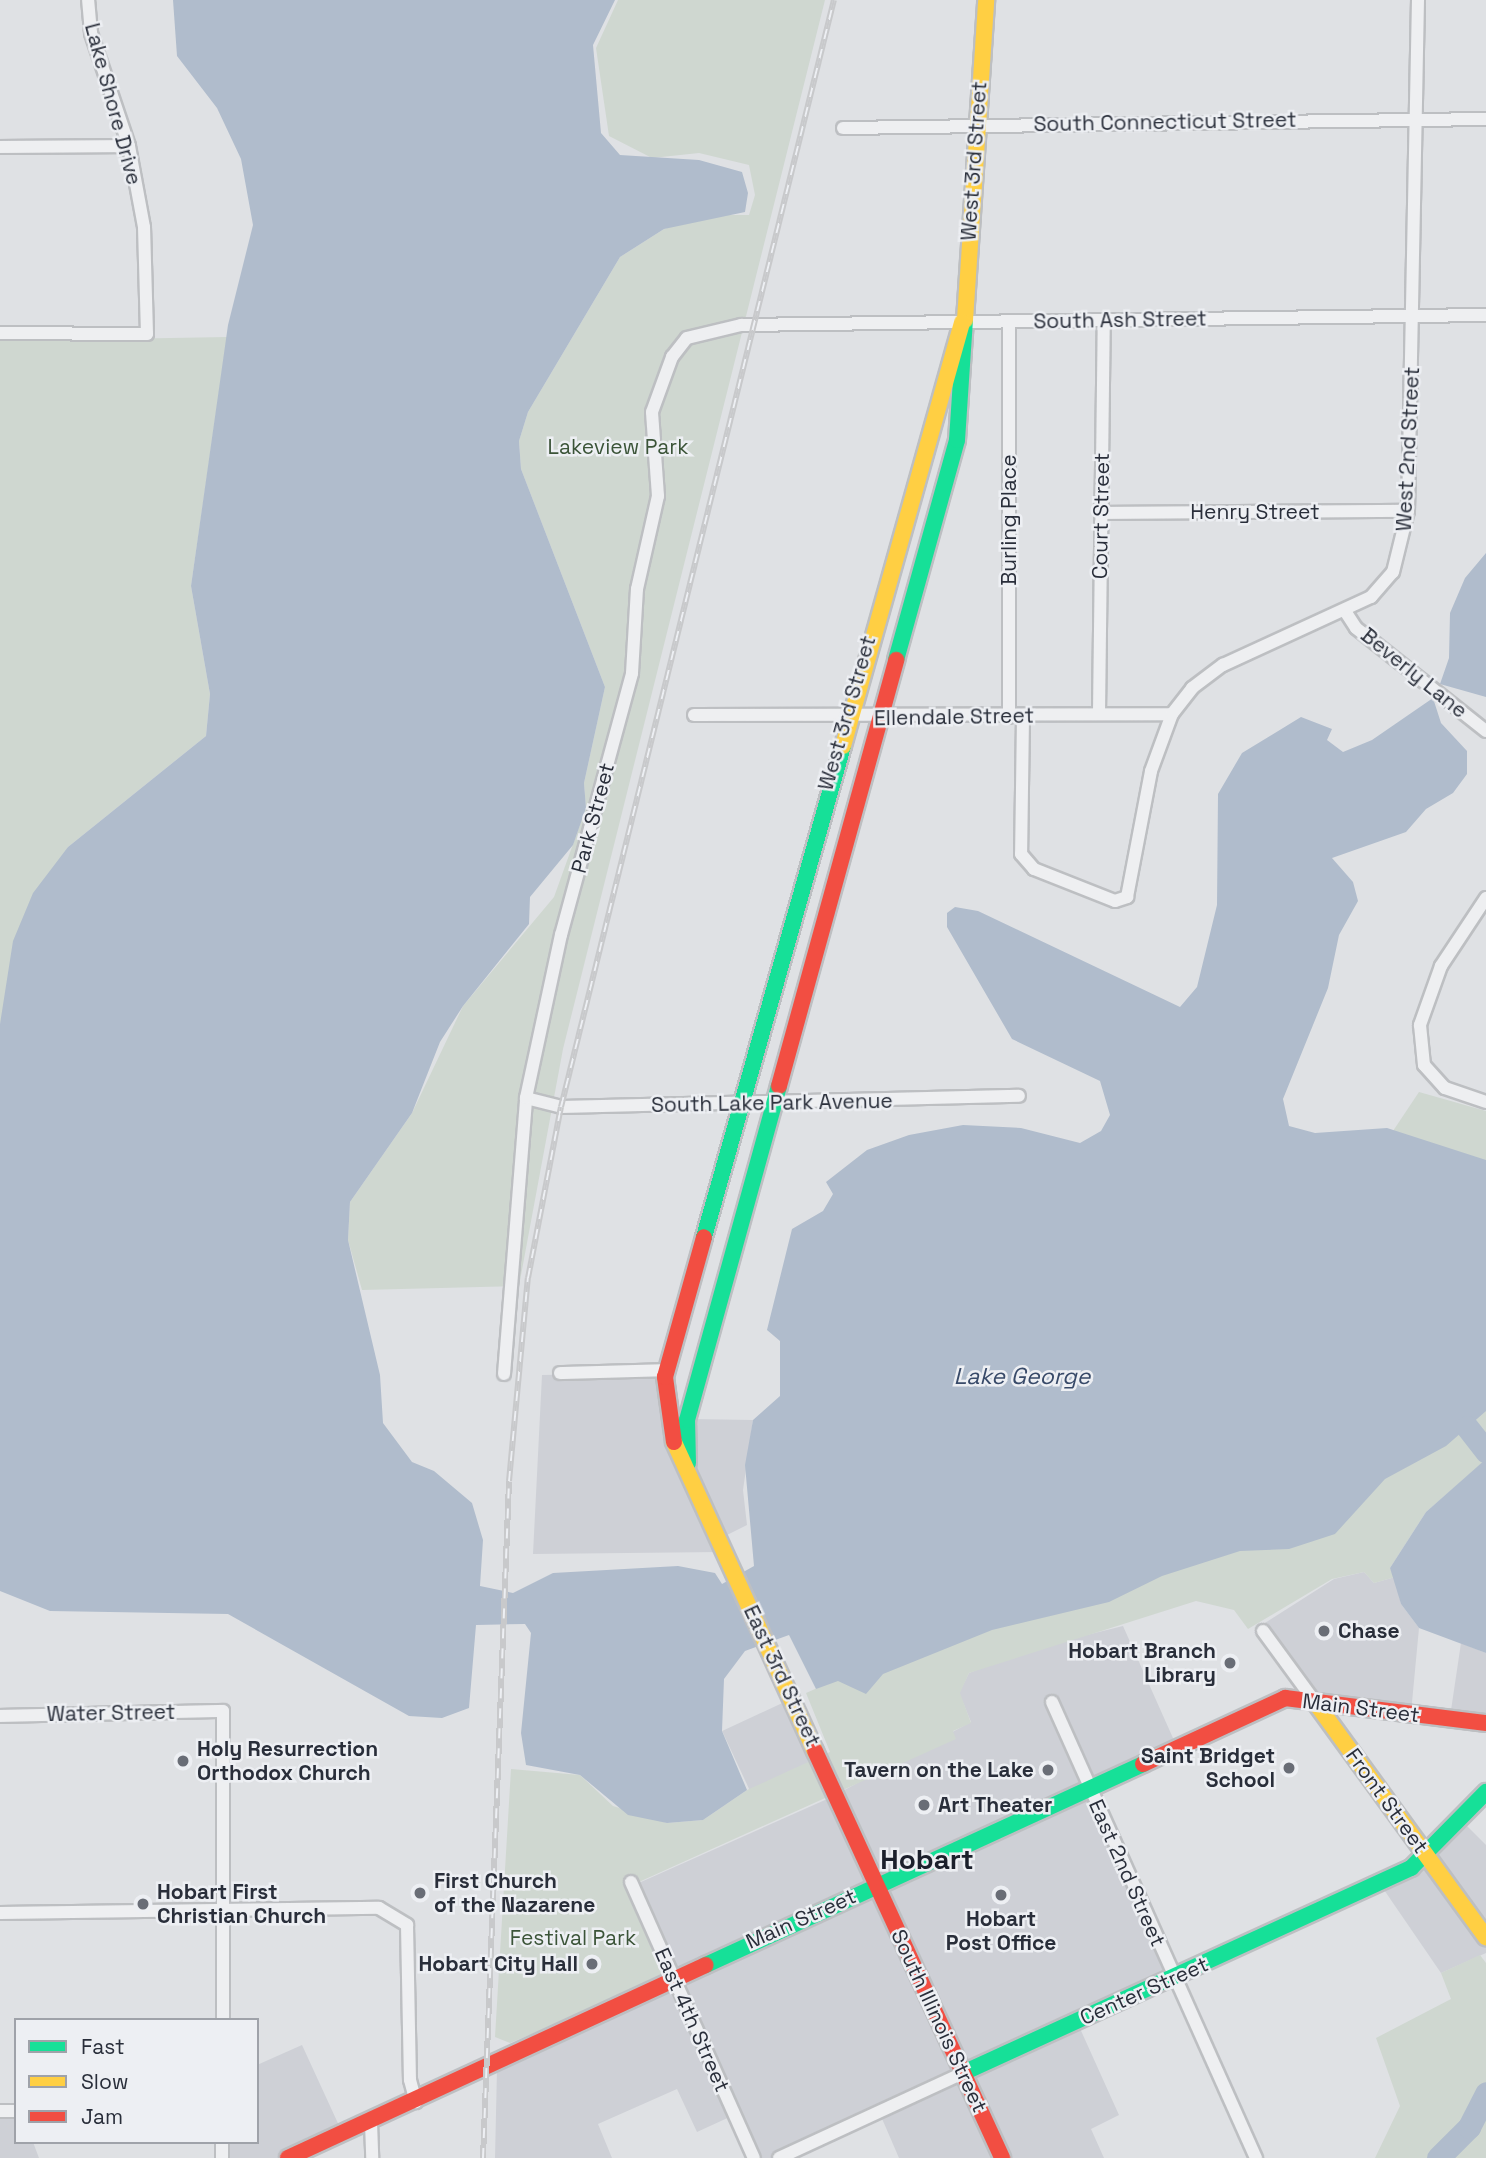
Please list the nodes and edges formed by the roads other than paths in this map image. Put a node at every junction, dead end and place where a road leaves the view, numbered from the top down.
1 (88, 0) edge
2 (986, 0) edge
3 (1418, 0) edge
4 (1417, 119) junction
5 (1486, 119) edge
6 (977, 124) junction
7 (843, 128) dead end
8 (129, 146) junction
9 (0, 147) edge
10 (1413, 315) junction
11 (1486, 315) edge
12 (1104, 320) junction
13 (962, 323) junction
14 (1009, 323) junction
15 (754, 325) joint
16 (0, 333) edge
17 (1408, 511) junction
18 (1101, 513) junction
19 (1345, 611) junction
20 (1099, 712) junction
21 (1172, 714) junction
22 (694, 715) dead end
23 (1016, 717) junction
24 (846, 719) junction
25 (881, 719) junction
26 (1486, 731) edge
27 (1021, 854) joint
28 (1486, 898) edge
29 (1019, 1096) dead end
30 (526, 1098) junction
31 (1486, 1102) edge
32 (774, 1104) junction
33 (737, 1105) junction
34 (665, 1370) junction
35 (560, 1373) dead end
36 (505, 1374) dead end
37 (689, 1467) junction
38 (1262, 1631) dead end
39 (1052, 1702) dead end
40 (1315, 1702) junction
41 (0, 1716) edge
42 (1486, 1723) edge
43 (1089, 1789) junction
44 (1486, 1792) edge
45 (1425, 1853) junction
46 (631, 1882) dead end
47 (877, 1885) junction
48 (223, 1907) junction
49 (0, 1913) edge
50 (1486, 1937) edge
51 (672, 1978) junction
52 (1174, 1978) junction
53 (223, 2018) edge
54 (963, 2073) junction
55 (416, 2102) junction
56 (371, 2122) junction
57 (288, 2158) edge
58 (372, 2158) edge
59 (754, 2158) edge
60 (779, 2158) edge
61 (1002, 2158) edge
62 (1256, 2158) edge

1 - 8 street, Lake Shore Drive
2 - 6 street, West 3rd Street
3 - 4 street, West 2nd Street
4 - 5 street, South Connecticut Street
4 - 6 street, South Connecticut Street
4 - 10 street, West 2nd Street
6 - 7 street, South Connecticut Street
6 - 13 street, West 3rd Street
8 - 9 street
8 - 16 street, Lake Shore Drive
10 - 11 street, South Ash Street
10 - 12 street, South Ash Street
10 - 17 street, West 2nd Street
12 - 14 street, South Ash Street
12 - 18 street, Court Street
13 - 14 street, South Ash Street
13 - 15 street, South Ash Street
13 - 24 street, West 3rd Street
13 - 25 street, West 3rd Street
14 - 23 street, Burling Place
15 - 30 street, Park Street
17 - 18 street, Henry Street
17 - 19 street, West 2nd Street
18 - 20 street, Court Street
19 - 21 street, West 2nd Street
19 - 26 street, Beverly Lane
20 - 21 street, Ellendale Street
20 - 23 street, Ellendale Street
21 - 27 street, West 2nd Street
22 - 24 street, Ellendale Street
23 - 25 street, Ellendale Street
23 - 27 street, Burling Place
24 - 25 street, Ellendale Street
24 - 33 street, West 3rd Street
25 - 32 street, West 3rd Street
28 - 31 street
29 - 32 street, South Lake Park Avenue
30 - 33 street, South Lake Park Avenue
30 - 36 street, Park Street
32 - 33 street, South Lake Park Avenue
32 - 37 street, East 3rd Street
33 - 34 street, East 3rd Street
34 - 35 street
34 - 37 street, East 3rd Street
37 - 47 street, East 3rd Street
38 - 40 street, Front Street
39 - 43 street, East 2nd Street
40 - 42 street, Main Street
40 - 43 street, Main Street
40 - 45 street, Front Street
41 - 48 street, Water Street
43 - 47 street, Main Street
43 - 52 street, East 2nd Street
44 - 45 street, Center Street
45 - 50 street, Front Street
45 - 52 street, Center Street
46 - 51 street, East 4th Street
47 - 51 street, Main Street
47 - 54 street, South Illinois Street
48 - 49 street
48 - 53 street
48 - 55 street
51 - 55 street, Main Street
51 - 59 street, East 4th Street
52 - 54 street, Center Street
52 - 62 street, East 2nd Street
54 - 60 street, Center Street
54 - 61 street, South Illinois Street
55 - 56 street, Main Street
56 - 57 street, Main Street
56 - 58 street

